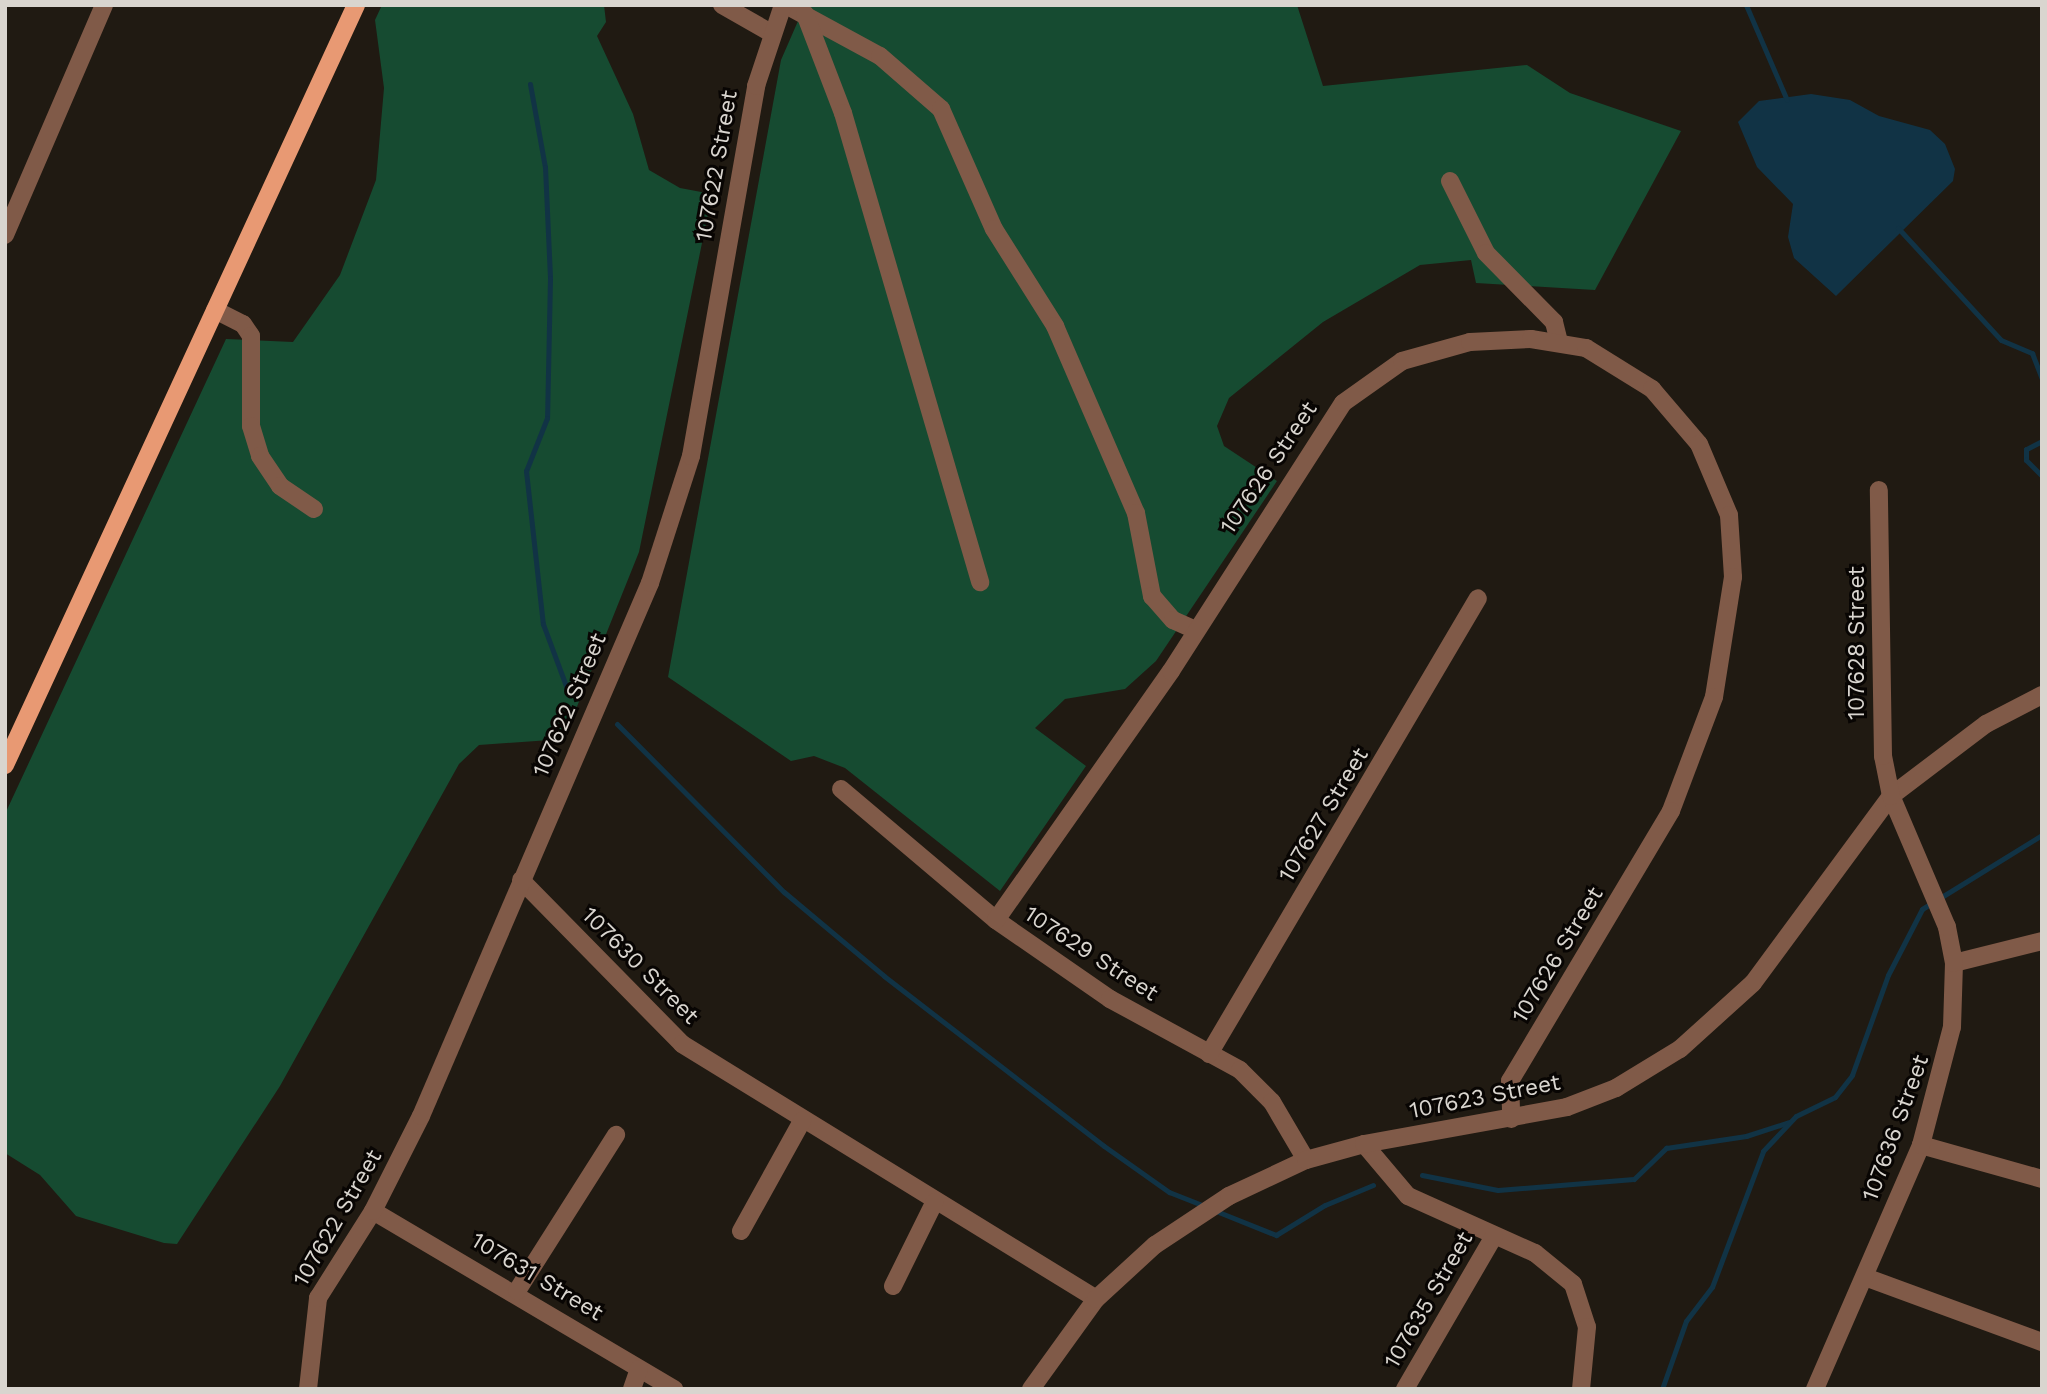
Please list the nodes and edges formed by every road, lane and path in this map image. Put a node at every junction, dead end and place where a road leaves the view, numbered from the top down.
1 (104, 5) edge
2 (356, 5) edge
3 (722, 5) edge
4 (785, 5) edge
5 (805, 14) junction
6 (771, 33) junction
7 (1450, 181) dead end
8 (5, 235) edge
9 (215, 310) junction
10 (1559, 342) junction
11 (1879, 490) dead end
12 (314, 509) dead end
13 (981, 582) dead end
14 (1478, 598) dead end
15 (1195, 630) junction
16 (2042, 695) edge
17 (5, 765) edge
18 (841, 789) dead end
19 (1891, 796) junction
20 (521, 880) junction
21 (996, 920) junction
22 (2042, 942) edge
23 (1954, 963) junction
24 (1209, 1054) junction
25 (1511, 1119) junction
26 (802, 1121) junction
27 (616, 1135) dead end
28 (1364, 1144) junction
29 (1921, 1145) junction
30 (1306, 1160) junction
31 (2042, 1179) edge
32 (934, 1203) junction
33 (373, 1211) junction
34 (741, 1231) dead end
35 (1494, 1236) junction
36 (1865, 1277) junction
37 (893, 1286) dead end
38 (517, 1291) junction
39 (1096, 1299) junction
40 (2042, 1342) edge
41 (639, 1369) junction
42 (308, 1389) edge
43 (632, 1389) edge
44 (674, 1389) edge
45 (1031, 1389) edge
46 (1405, 1389) edge
47 (1581, 1389) edge
48 (1815, 1389) edge

1 - 8 street
2 - 9 main road
3 - 6 street
4 - 5 street
4 - 6 street, 107622 Street
5 - 13 street
5 - 15 street
6 - 20 street, 107622 Street
7 - 10 street
9 - 12 street
9 - 17 main road
10 - 15 street, 107626 Street
10 - 25 street, 107626 Street
11 - 19 street, 107628 Street
14 - 24 street, 107627 Street
15 - 21 street, 107626 Street
16 - 19 street, 107623 Street
18 - 21 street, 107629 Street
19 - 23 street, 107636 Street
19 - 25 street, 107623 Street
20 - 26 street, 107630 Street
20 - 33 street, 107622 Street
21 - 24 street, 107629 Street
22 - 23 street
23 - 29 street, 107636 Street
24 - 30 street, 107629 Street
25 - 28 street, 107623 Street
26 - 32 street, 107630 Street
26 - 34 street
27 - 38 street
28 - 30 street, 107623 Street
28 - 35 street
29 - 31 street
29 - 36 street, 107636 Street
30 - 39 street, 107623 Street
32 - 37 street
32 - 39 street, 107630 Street
33 - 38 street, 107631 Street
33 - 42 street, 107622 Street
35 - 46 street, 107635 Street
35 - 47 street
36 - 40 street
36 - 48 street, 107636 Street
38 - 41 street, 107631 Street
39 - 45 street, 107623 Street
41 - 43 street
41 - 44 street, 107631 Street

